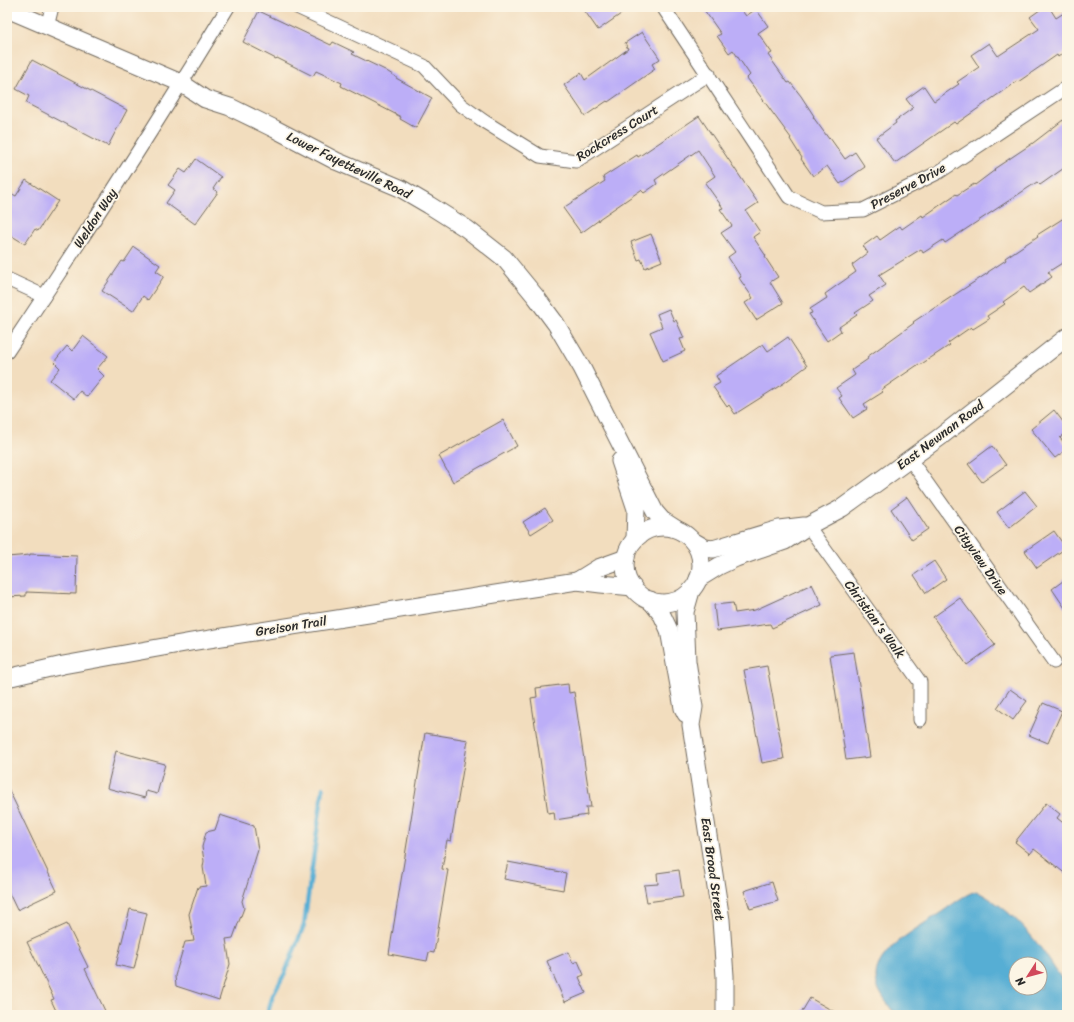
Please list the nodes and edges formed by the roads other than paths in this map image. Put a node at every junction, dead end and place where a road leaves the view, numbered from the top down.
1 (52, 7) edge
2 (228, 7) edge
3 (297, 7) edge
4 (663, 7) edge
5 (7, 9) edge
6 (47, 27) junction
7 (709, 74) junction
8 (182, 83) junction
9 (1067, 87) edge
10 (7, 279) edge
11 (44, 296) junction
12 (1067, 337) edge
13 (7, 352) edge
14 (609, 423) junction
15 (909, 458) junction
16 (808, 526) junction
17 (676, 529) junction
18 (635, 538) junction
19 (693, 541) junction
20 (626, 558) junction
21 (576, 580) junction
22 (695, 585) junction
23 (632, 587) junction
24 (650, 600) junction
25 (1054, 662) dead end
26 (7, 678) edge
27 (920, 720) dead end
28 (691, 725) junction
29 (725, 1015) edge

1 - 6 street
2 - 8 street
3 - 7 street, Rockcress Court
4 - 7 street, Preserve Drive
5 - 6 street, Lower Fayetteville Road
6 - 8 street, Lower Fayetteville Road
7 - 9 street, Preserve Drive
8 - 11 street, Weldon Way
8 - 14 street, Lower Fayetteville Road
10 - 11 street
11 - 13 street, Weldon Way
12 - 15 street, East Newnan Road
14 - 17 street, Lower Fayetteville Road
14 - 18 street, Lower Fayetteville Road
15 - 16 street, East Newnan Road
15 - 25 street, Cityview Drive
16 - 19 street, East Newnan Road
16 - 22 street, East Newnan Road
16 - 27 street, Christian's Walk
17 - 18 street
17 - 19 street
18 - 20 street
19 - 22 street, East Broad Street
20 - 21 street, Greison Trail
20 - 23 street
21 - 23 street, Greison Trail
21 - 26 street, Greison Trail
22 - 24 street, East Broad Street
22 - 28 street, East Broad Street
23 - 24 street, East Broad Street
24 - 28 street, East Broad Street
28 - 29 street, East Broad Street

